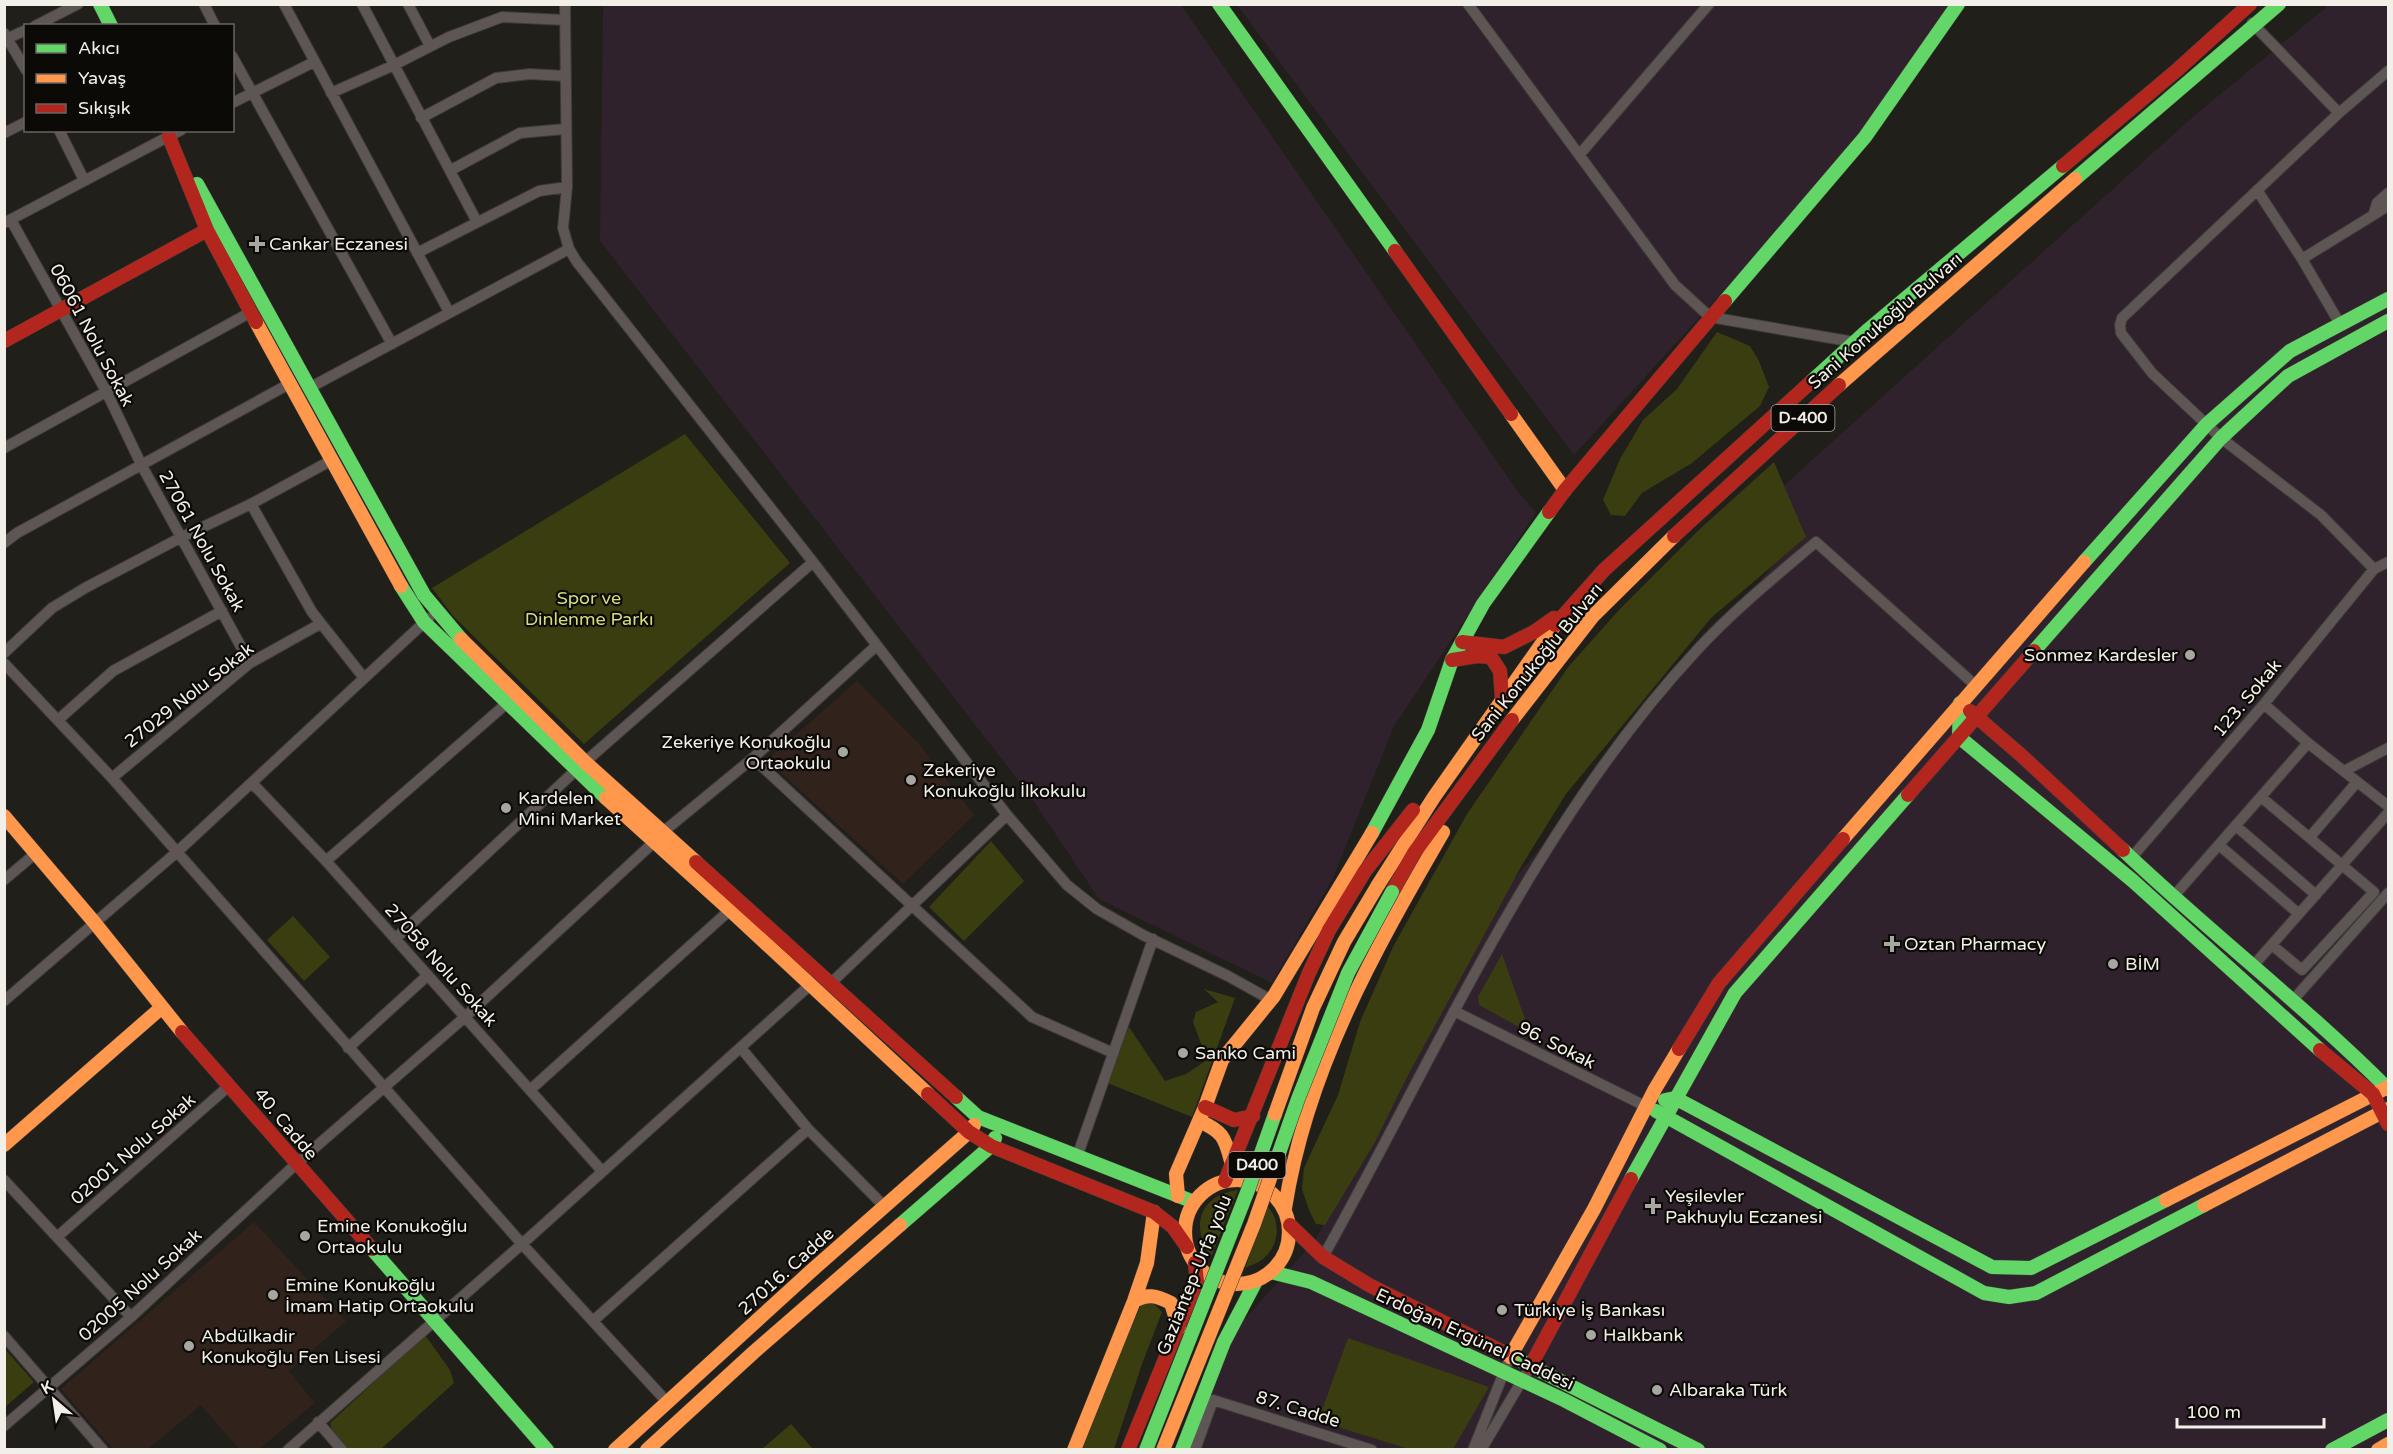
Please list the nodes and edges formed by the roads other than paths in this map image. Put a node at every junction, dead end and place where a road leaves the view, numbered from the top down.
1 (78, 4) edge
2 (100, 4) edge
3 (204, 4) edge
4 (284, 4) edge
5 (408, 4) edge
6 (565, 4) edge
7 (1219, 4) edge
8 (1467, 4) edge
9 (1709, 4) edge
10 (1958, 4) edge
11 (2279, 4) edge
12 (367, 6) edge
13 (2248, 6) edge
14 (566, 20) junction
15 (39, 24) edge
16 (110, 24) edge
17 (214, 24) edge
18 (2254, 27) junction
19 (24, 31) edge
20 (6, 37) edge
21 (430, 46) junction
22 (234, 59) edge
23 (314, 62) junction
24 (24, 66) edge
25 (392, 66) junction
26 (2388, 71) edge
27 (566, 76) junction
28 (253, 92) junction
29 (331, 93) junction
30 (234, 102) edge
31 (2339, 113) junction
32 (421, 118) junction
33 (24, 123) edge
34 (566, 129) junction
35 (60, 132) edge
36 (4, 133) edge
37 (172, 133) edge
38 (1580, 154) junction
39 (451, 170) junction
40 (84, 180) junction
41 (567, 187) junction
42 (2258, 190) junction
43 (2388, 193) edge
44 (2388, 206) edge
45 (2374, 213) junction
46 (8, 222) edge
47 (477, 222) junction
48 (207, 230) junction
49 (569, 249) junction
50 (417, 253) junction
51 (2302, 259) junction
52 (2388, 299) edge
53 (60, 309) junction
54 (251, 312) junction
55 (449, 312) junction
56 (1710, 317) junction
57 (2388, 321) edge
58 (2340, 324) junction
59 (4, 341) edge
60 (1855, 342) junction
61 (392, 344) junction
62 (289, 384) junction
63 (309, 388) junction
64 (106, 392) junction
65 (2207, 424) junction
66 (2222, 438) junction
67 (4, 448) edge
68 (332, 460) junction
69 (142, 466) junction
70 (1565, 490) junction
71 (251, 504) junction
72 (180, 538) junction
73 (4, 543) edge
74 (813, 562) junction
75 (2388, 562) edge
76 (2374, 569) junction
77 (1571, 606) junction
78 (222, 611) junction
79 (436, 612) junction
80 (424, 622) junction
81 (320, 624) junction
82 (1462, 642) junction
83 (876, 646) junction
84 (4, 654) edge
85 (1452, 660) junction
86 (4, 663) edge
87 (250, 663) junction
88 (364, 678) junction
89 (1975, 685) junction
90 (1502, 698) junction
91 (1960, 702) junction
92 (506, 704) junction
93 (2264, 705) junction
94 (1492, 712) junction
95 (1977, 717) junction
96 (58, 720) junction
97 (1501, 734) junction
98 (1959, 737) junction
99 (2308, 743) junction
100 (2388, 748) edge
101 (753, 758) junction
102 (580, 766) junction
103 (2344, 771) junction
104 (112, 778) junction
105 (2357, 782) junction
106 (252, 783) junction
107 (2261, 796) junction
108 (2388, 806) edge
109 (2388, 813) edge
110 (1007, 815) junction
111 (4, 816) edge
112 (2235, 826) junction
113 (663, 832) junction
114 (2310, 837) junction
115 (653, 843) junction
116 (2219, 845) junction
117 (177, 852) junction
118 (36, 853) junction
119 (2132, 857) junction
120 (326, 861) junction
121 (2342, 865) junction
122 (4, 880) edge
123 (1378, 885) joint
124 (1392, 892) joint
125 (2388, 893) edge
126 (2316, 895) junction
127 (2173, 897) junction
128 (912, 906) junction
129 (730, 910) junction
130 (2299, 914) junction
131 (94, 922) junction
132 (395, 939) junction
133 (1152, 939) junction
134 (2272, 945) junction
135 (2252, 967) junction
136 (428, 975) junction
137 (831, 983) junction
138 (810, 985) junction
139 (1270, 1000) junction
140 (2293, 1000) junction
141 (4, 1001) edge
142 (161, 1008) junction
143 (1454, 1011) junction
144 (465, 1017) junction
145 (348, 1047) junction
146 (741, 1048) junction
147 (1112, 1052) junction
148 (230, 1085) junction
149 (2388, 1088) edge
150 (384, 1089) junction
151 (530, 1090) junction
152 (2373, 1094) junction
153 (1675, 1098) junction
154 (1645, 1106) junction
155 (1205, 1107) junction
156 (1665, 1115) junction
157 (2386, 1115) edge
158 (1253, 1116) junction
159 (978, 1118) junction
160 (1199, 1121) junction
161 (1000, 1128) junction
162 (808, 1129) junction
163 (969, 1132) junction
164 (4, 1145) edge
165 (991, 1146) junction
166 (1077, 1156) junction
167 (1231, 1161) junction
168 (296, 1164) junction
169 (602, 1171) junction
170 (4, 1180) edge
171 (1225, 1181) junction
172 (1178, 1196) junction
173 (1194, 1202) junction
174 (885, 1207) junction
175 (1284, 1208) junction
176 (1154, 1212) junction
177 (1290, 1225) junction
178 (57, 1237) junction
179 (522, 1244) junction
180 (1187, 1247) junction
181 (1571, 1249) junction
182 (1323, 1257) junction
183 (1589, 1257) junction
184 (1195, 1263) junction
185 (1271, 1272) junction
186 (1256, 1281) junction
187 (1134, 1301) junction
188 (131, 1317) junction
189 (434, 1319) junction
190 (593, 1321) junction
191 (1179, 1328) junction
192 (4, 1336) edge
193 (1510, 1357) junction
194 (1530, 1366) junction
195 (1505, 1374) junction
196 (1522, 1382) junction
197 (50, 1389) junction
198 (668, 1402) junction
199 (2388, 1420) edge
200 (318, 1422) junction
201 (4, 1426) edge
202 (2388, 1444) edge
203 (539, 1447) edge
204 (1365, 1448) edge
205 (103, 1449) edge
206 (288, 1449) edge
207 (342, 1449) edge
208 (615, 1449) edge
209 (647, 1449) edge
210 (1074, 1449) edge
211 (1128, 1449) edge
212 (1146, 1449) edge
213 (1163, 1449) edge
214 (1182, 1449) edge
215 (1195, 1449) edge
216 (1481, 1449) edge
217 (1660, 1449) edge
218 (1698, 1449) edge
219 (2331, 1449) edge
220 (2378, 1449) edge

1 - 15 street
2 - 16 main road
3 - 17 street
4 - 23 street
5 - 21 street
6 - 14 street
7 - 70 main road
8 - 38 street
9 - 38 street
10 - 56 main road
11 - 18 main road, Sani Konukoğlu Bulvarı / D-400
12 - 25 street
13 - 18 street
13 - 60 main road, Sani Konukoğlu Bulvarı / D-400
14 - 21 street
14 - 27 street
18 - 31 street
18 - 97 main road, Sani Konukoğlu Bulvarı / D-400
19 - 20 street
20 - 24 street
21 - 25 street
22 - 28 street
23 - 28 street
23 - 29 street
25 - 29 street
25 - 32 street
26 - 31 street
27 - 32 street
27 - 34 street
28 - 30 street
28 - 61 street
29 - 50 street
31 - 42 street
32 - 39 street
33 - 36 street
34 - 39 street
34 - 41 street
35 - 40 street
37 - 40 street
37 - 48 main road
37 - 63 main road
38 - 56 street
39 - 47 street
40 - 46 street
41 - 47 street
41 - 49 street
42 - 51 street
42 - 65 street
43 - 45 street
44 - 45 street
45 - 51 street
46 - 53 street, 06061 Nolu Sokak
47 - 50 street
48 - 53 main road
48 - 54 main road
49 - 55 street
49 - 74 street
50 - 55 street
51 - 58 street
52 - 58 main road
53 - 59 main road
53 - 64 street, 06061 Nolu Sokak
54 - 62 main road
54 - 64 street
55 - 61 street
56 - 60 street
56 - 70 main road
57 - 66 main road
58 - 65 main road
60 - 77 main road, Sani Konukoğlu Bulvarı / D-400
61 - 63 street
62 - 68 main road
62 - 69 street
63 - 79 main road
64 - 67 street
64 - 69 street, 06061 Nolu Sokak
65 - 66 street
65 - 89 main road
66 - 76 street
66 - 95 main road
68 - 71 street
68 - 80 main road
69 - 72 street, 27061 Nolu Sokak
69 - 73 street
70 - 82 main road
71 - 72 street
71 - 81 street
72 - 78 street, 27061 Nolu Sokak
72 - 84 street
74 - 83 street
74 - 102 street
75 - 76 street, 123. Sokak
76 - 93 street, 123. Sokak
77 - 82 main road
77 - 90 main road, Sani Konukoğlu Bulvarı / D-400
78 - 87 street, 27061 Nolu Sokak
78 - 96 street
79 - 80 street
79 - 102 main road
80 - 88 street
80 - 92 main road
81 - 87 street, 27029 Nolu Sokak
81 - 88 street
82 - 85 main road
83 - 101 street
83 - 110 street
85 - 90 main road
85 - 139 main road
86 - 96 street
87 - 104 street, 27029 Nolu Sokak
88 - 106 street
89 - 91 main road
89 - 143 street
90 - 94 main road, Sani Konukoğlu Bulvarı / D-400
91 - 95 main road
91 - 98 main road
91 - 154 main road
92 - 102 main road
92 - 120 street
93 - 99 street
93 - 119 street, 123. Sokak
94 - 123 main road, Sani Konukoğlu Bulvarı / D-400
94 - 158 main road
95 - 98 main road
95 - 119 main road
96 - 104 street
97 - 124 main road, Sani Konukoğlu Bulvarı / D-400
97 - 175 main road
98 - 152 main road
98 - 153 main road
99 - 103 street
99 - 107 street
100 - 103 street
101 - 113 street
101 - 128 street
102 - 113 main road
102 - 115 main road
102 - 132 street
103 - 105 street
104 - 117 street
105 - 108 street
105 - 114 street
106 - 117 street
106 - 120 street, 27058 Nolu Sokak
107 - 112 street
107 - 114 street
109 - 121 street
110 - 128 street
110 - 133 street
111 - 118 main road, 40. Cadde
112 - 116 street
112 - 126 street
113 - 137 main road
114 - 121 street
115 - 129 main road
115 - 144 street, 02005 Nolu Sokak
116 - 127 street
116 - 130 street
117 - 131 street
117 - 145 street
118 - 122 street
118 - 131 main road, 40. Cadde
119 - 127 main road
120 - 132 street, 27058 Nolu Sokak
121 - 126 street
121 - 134 street
123 - 212 main road, Gaziantep-Urfa yolu / D400, bridge
124 - 213 main road, Gaziantep-Urfa yolu / D400, bridge
125 - 140 street
126 - 130 street
127 - 135 main road
128 - 137 street
128 - 147 street
129 - 138 main road
129 - 151 street
130 - 134 street
131 - 141 street
131 - 142 main road, 40. Cadde
132 - 136 street, 27058 Nolu Sokak
133 - 139 street
133 - 147 street
134 - 135 street
135 - 140 main road
136 - 144 street, 27058 Nolu Sokak
136 - 145 street
137 - 159 main road
138 - 146 street
138 - 163 main road
139 - 155 main road
140 - 149 main road
142 - 148 main road, 40. Cadde
142 - 164 main road
143 - 154 street, 96. Sokak
143 - 182 street
144 - 150 street, 02005 Nolu Sokak
144 - 151 street, 27058 Nolu Sokak
145 - 150 street
146 - 162 street
146 - 169 street
147 - 166 street
148 - 168 main road, 40. Cadde
148 - 178 street, 02001 Nolu Sokak
149 - 152 main road
150 - 168 street, 02005 Nolu Sokak
150 - 179 street
151 - 169 street, 27058 Nolu Sokak
152 - 153 main road
152 - 157 main road
153 - 154 main road
153 - 156 main road
154 - 156 main road
154 - 181 main road
155 - 158 main road
155 - 160 main road
156 - 157 main road
156 - 183 main road
158 - 167 main road
159 - 161 main road
159 - 163 main road, 27016. Cadde
160 - 167 main road
160 - 172 main road
161 - 165 main road
161 - 166 main road
162 - 174 street
162 - 190 street
163 - 165 main road
163 - 174 main road, 27016. Cadde
165 - 176 main road
165 - 209 main road
166 - 172 main road
167 - 171 main road
168 - 188 street, 02005 Nolu Sokak
168 - 189 main road, 40. Cadde
169 - 179 street
170 - 178 street
171 - 173 main road
171 - 175 main road
172 - 173 main road
173 - 180 main road
174 - 198 main road, 27016. Cadde
175 - 177 main road
176 - 180 main road
176 - 187 main road
177 - 182 main road
177 - 185 main road
178 - 188 street
179 - 189 street
179 - 190 street
180 - 184 main road
181 - 183 street
181 - 193 main road
182 - 193 main road
183 - 194 main road
184 - 186 main road
184 - 191 main road
185 - 186 main road
185 - 195 main road, Erdoğan Ergünel Caddesi
186 - 214 main road
187 - 191 main road
187 - 210 main road
188 - 197 street, 02005 Nolu Sokak
189 - 200 street
189 - 203 main road, 40. Cadde
190 - 198 street
191 - 211 main road
192 - 197 street
193 - 194 main road
193 - 195 street
194 - 196 street
194 - 218 main road
195 - 196 main road, Erdoğan Ergünel Caddesi
195 - 216 street
196 - 216 street
196 - 217 main road, Erdoğan Ergünel Caddesi
197 - 201 street, 02005 Nolu Sokak
197 - 205 street
198 - 208 main road, 27016. Cadde
199 - 219 main road
200 - 206 street
200 - 207 street
202 - 220 main road
204 - 215 street, 87. Cadde

